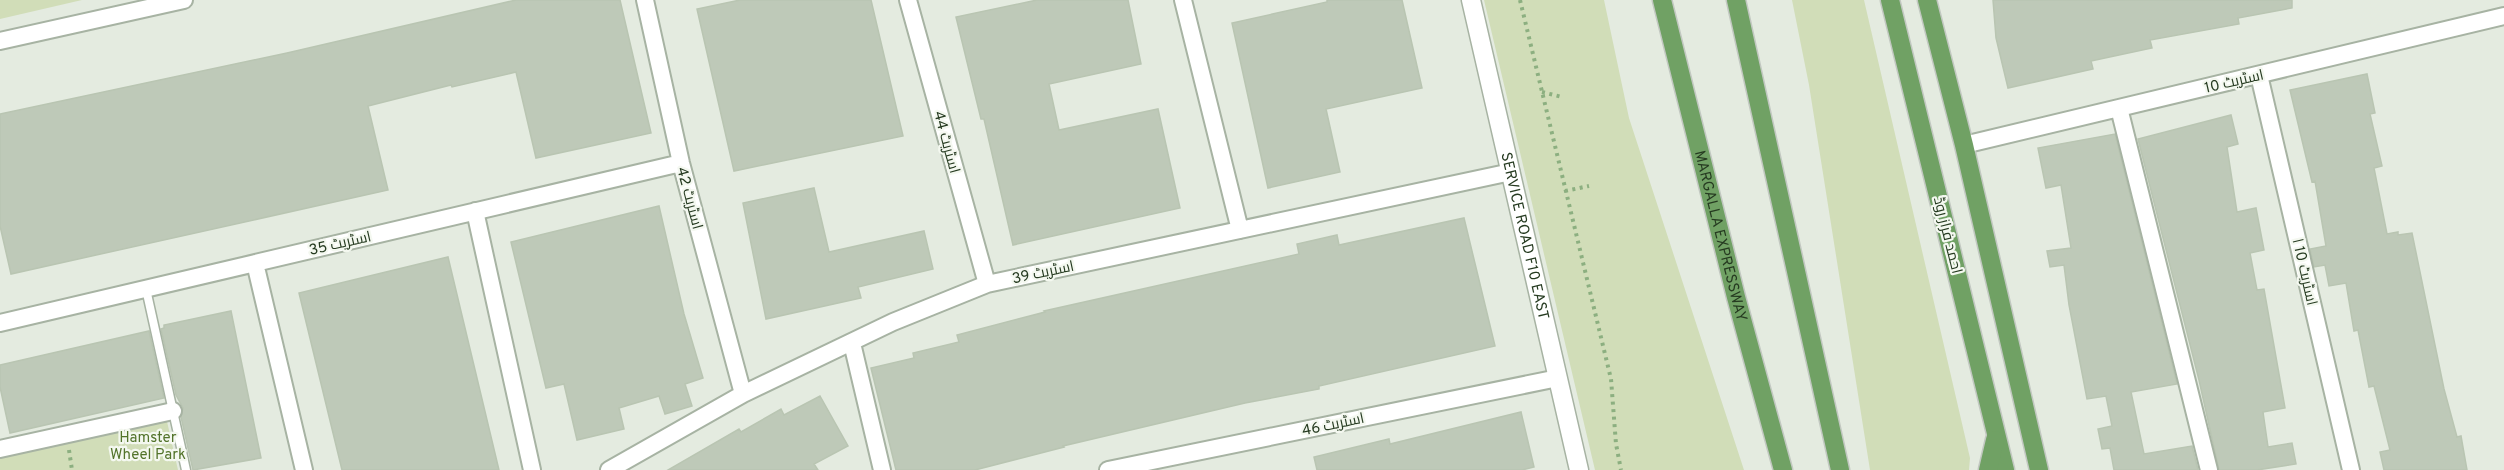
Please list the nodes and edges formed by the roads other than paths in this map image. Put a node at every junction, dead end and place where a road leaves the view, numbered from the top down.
1 (184, 0) edge
2 (645, 0) edge
3 (908, 0) edge
4 (1183, 0) edge
5 (1471, 0) edge
6 (1662, 0) edge
7 (1736, 0) edge
8 (1890, 0) edge
9 (1927, 0) edge
10 (2504, 16) edge
11 (0, 41) edge
12 (2259, 75) junction
13 (2119, 108) junction
14 (1964, 145) junction
15 (681, 163) junction
16 (1511, 172) junction
17 (475, 211) junction
18 (1240, 230) junction
19 (255, 263) junction
20 (987, 284) junction
21 (146, 289) junction
22 (0, 323) edge
23 (852, 343) junction
24 (1558, 378) junction
25 (743, 394) junction
26 (173, 411) junction
27 (1996, 434) junction
28 (0, 449) edge
29 (186, 470) edge
30 (304, 470) edge
31 (532, 470) edge
32 (609, 470) edge
33 (882, 470) edge
34 (1108, 470) edge
35 (1579, 470) edge
36 (1783, 470) edge
37 (1840, 470) edge
38 (1988, 470) edge
39 (2005, 470) edge
40 (2039, 470) edge
41 (2210, 470) edge
42 (2351, 470) edge

1 - 11 street
2 - 15 street, اسٹریٹ 42
3 - 20 street, اسٹریٹ 44
4 - 18 street
5 - 16 street, SERVICE ROAD F10 EAST
6 - 36 main road, MARGALLA EXPRESSWAY
7 - 37 main road
8 - 27 main road, احمد فراز روڈ
9 - 14 main road
10 - 12 street, اسٹریٹ 10
12 - 13 street, اسٹریٹ 10
12 - 42 street, اسٹریٹ 10 ا
13 - 14 street, اسٹریٹ 10
13 - 41 street
14 - 40 main road
15 - 17 street, اسٹریٹ 35
15 - 25 street, اسٹریٹ 42
16 - 18 street, اسٹریٹ 39
16 - 24 street, SERVICE ROAD F10 EAST
17 - 19 street, اسٹریٹ 35
17 - 31 street
18 - 20 street, اسٹریٹ 39
19 - 21 street, اسٹریٹ 35
19 - 30 street
20 - 23 street, اسٹریٹ 39
21 - 22 street, اسٹریٹ 35
21 - 26 lane
23 - 25 street, اسٹریٹ 39
23 - 33 street
24 - 34 street, اسٹریٹ 46
24 - 35 street, SERVICE ROAD F10 EAST
25 - 32 street, اسٹریٹ 39
26 - 28 street
26 - 29 lane
27 - 38 main road
27 - 39 main road, احمد فراز روڈ

